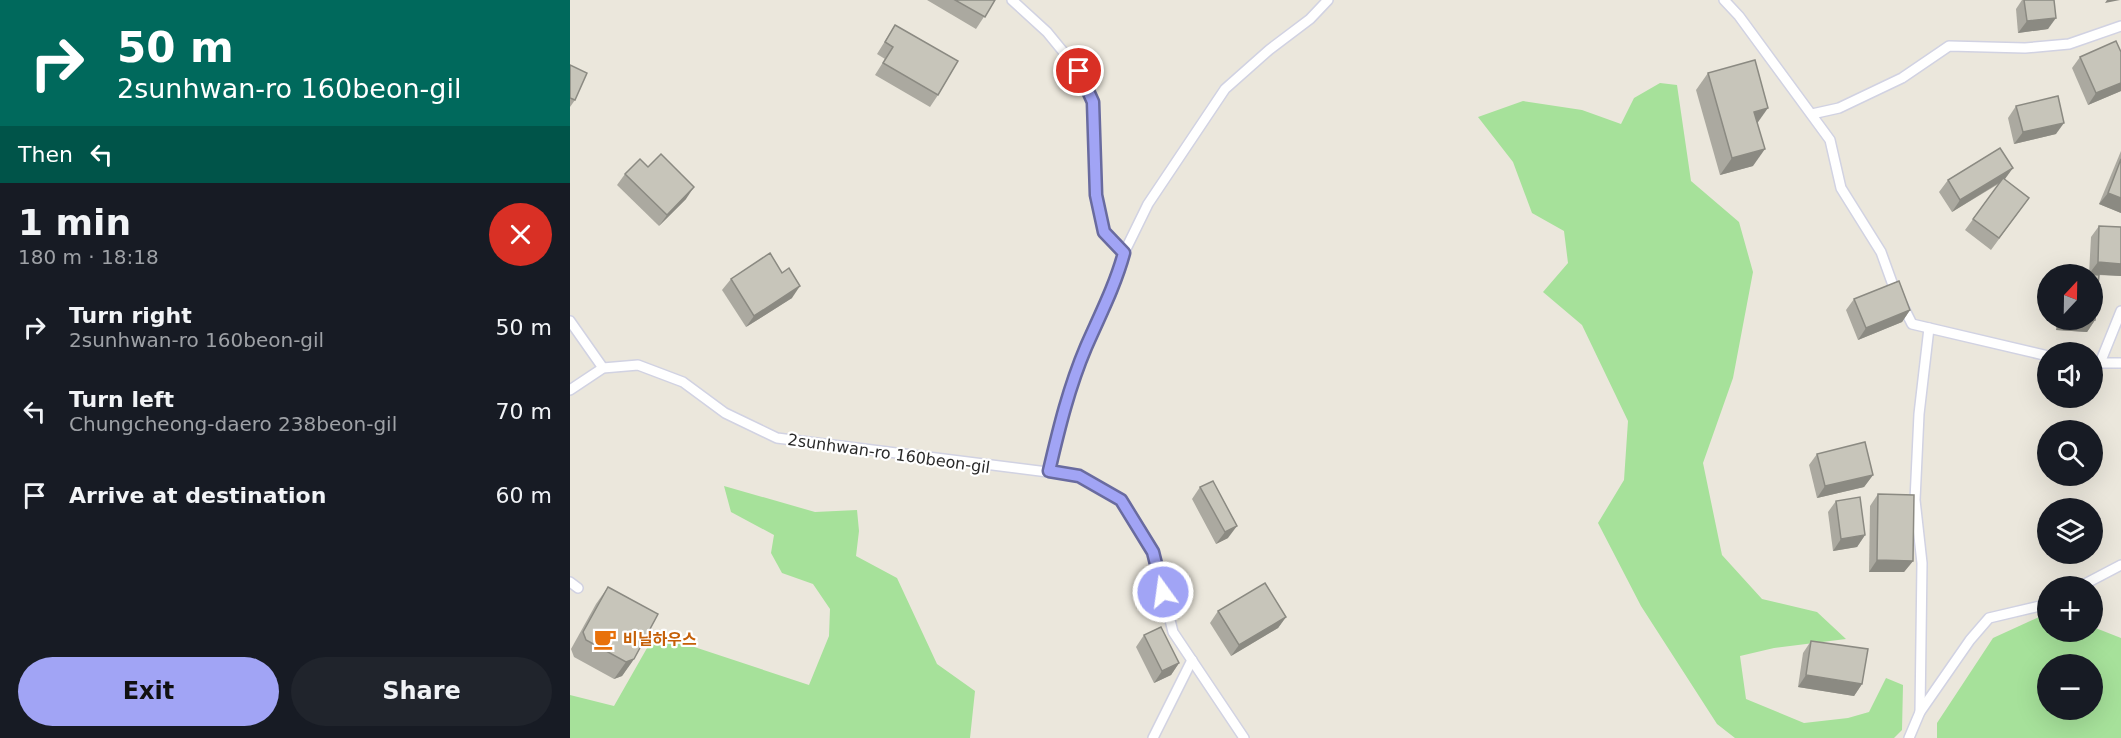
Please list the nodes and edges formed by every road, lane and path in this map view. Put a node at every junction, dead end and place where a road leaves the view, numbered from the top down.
1 (1012, 0) edge
2 (1328, 0) edge
3 (1724, 0) edge
4 (2121, 26) edge
5 (1812, 114) junction
6 (1124, 253) junction
7 (2121, 310) edge
8 (570, 321) edge
9 (1929, 327) junction
10 (2103, 348) edge
11 (2037, 353) edge
12 (2103, 363) edge
13 (2121, 363) edge
14 (603, 368) junction
15 (570, 390) edge
16 (1049, 471) junction
17 (2121, 565) edge
18 (2100, 576) edge
19 (2037, 607) edge
20 (1192, 660) junction
21 (1920, 712) junction
22 (1153, 738) edge
23 (1244, 738) edge
24 (1909, 738) edge

1 - 6 lane
2 - 6 lane
3 - 5 lane
4 - 5 lane
5 - 9 lane
6 - 16 lane
7 - 10 lane
8 - 14 lane
9 - 11 lane
9 - 21 lane
12 - 13 lane
14 - 15 lane, 2sunhwan-ro 160beon-gil
14 - 16 lane, 2sunhwan-ro 160beon-gil
16 - 20 lane, 2sunhwan-ro 160beon-gil
17 - 18 lane
19 - 21 lane
20 - 22 lane
20 - 23 lane, 2sunhwan-ro 160beon-gil
21 - 24 lane

